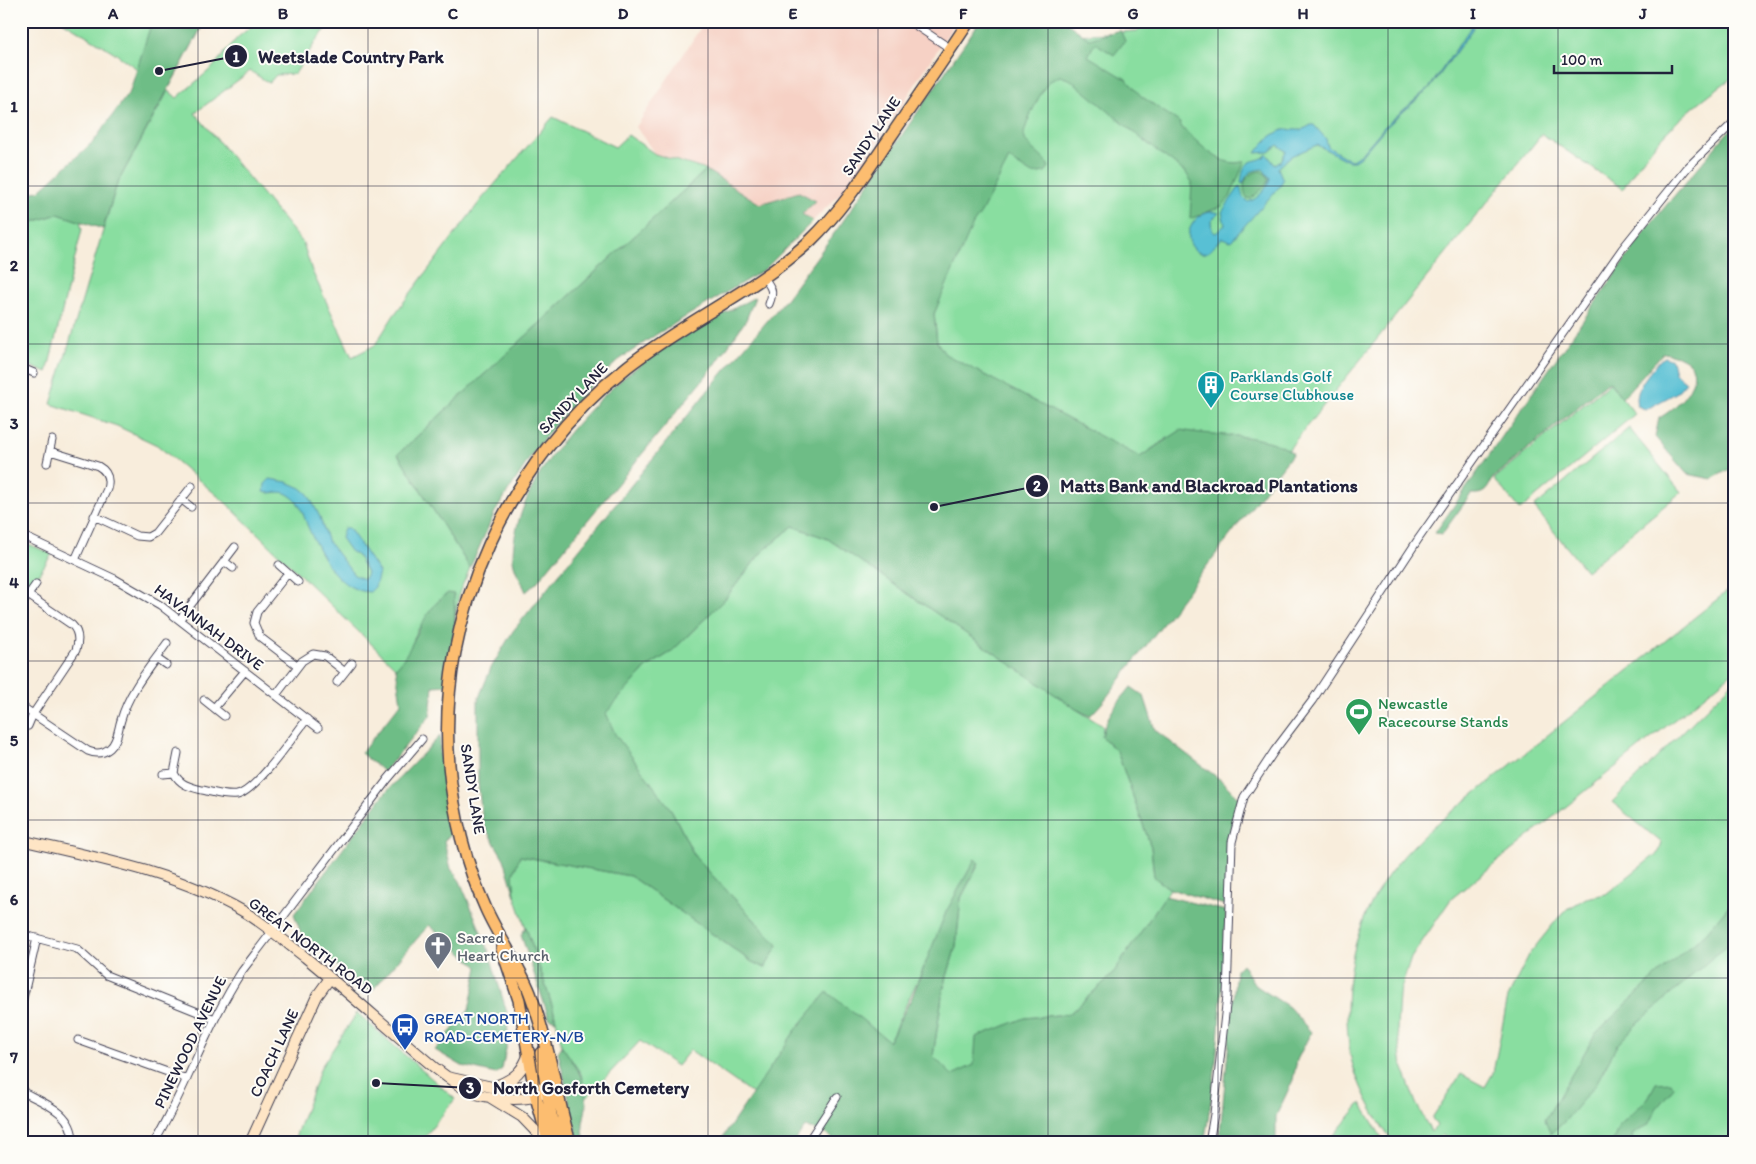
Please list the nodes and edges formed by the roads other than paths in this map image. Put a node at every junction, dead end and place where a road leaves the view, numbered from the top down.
1 (909, 21) edge
2 (969, 21) edge
3 (951, 49) junction
4 (1735, 121) edge
5 (764, 278) junction
6 (769, 304) dead end
7 (22, 368) edge
8 (34, 373) dead end
9 (52, 440) dead end
10 (50, 451) junction
11 (47, 463) dead end
12 (192, 486) dead end
13 (182, 499) junction
14 (191, 507) dead end
15 (94, 516) junction
16 (21, 535) edge
17 (235, 547) dead end
18 (75, 560) junction
19 (224, 561) junction
20 (279, 565) dead end
21 (233, 568) dead end
22 (288, 574) junction
23 (298, 582) dead end
24 (36, 584) dead end
25 (28, 595) junction
26 (21, 605) edge
27 (180, 619) junction
28 (166, 643) dead end
29 (156, 658) junction
30 (352, 663) dead end
31 (166, 665) dead end
32 (298, 666) junction
33 (245, 670) junction
34 (345, 672) junction
35 (337, 682) dead end
36 (276, 695) junction
37 (204, 700) dead end
38 (21, 706) edge
39 (214, 708) junction
40 (33, 714) junction
41 (224, 716) dead end
42 (307, 719) junction
43 (28, 726) dead end
44 (318, 728) dead end
45 (422, 739) dead end
46 (178, 753) dead end
47 (174, 773) junction
48 (164, 774) dead end
49 (21, 840) edge
50 (492, 921) junction
51 (271, 930) junction
52 (21, 934) edge
53 (37, 938) junction
54 (330, 978) junction
55 (21, 1007) edge
56 (536, 1014) junction
57 (215, 1019) junction
58 (78, 1040) dead end
59 (528, 1053) junction
60 (187, 1079) junction
61 (21, 1088) edge
62 (546, 1090) junction
63 (490, 1092) junction
64 (535, 1092) junction
65 (837, 1097) dead end
66 (73, 1143) edge
67 (154, 1143) edge
68 (250, 1143) edge
69 (548, 1143) edge
70 (560, 1143) edge
71 (570, 1143) edge
72 (807, 1143) edge
73 (1209, 1143) edge

1 - 3 street
2 - 3 main road, SANDY LANE
3 - 5 main road, SANDY LANE
4 - 73 street
5 - 6 street
5 - 50 main road, SANDY LANE
7 - 8 street
9 - 10 street
10 - 11 street
10 - 15 street
12 - 13 street
13 - 14 street
13 - 15 street
15 - 18 street
16 - 18 street, HAVANNAH DRIVE
17 - 19 street
18 - 27 street, HAVANNAH DRIVE
19 - 21 street
19 - 27 street
20 - 22 street
22 - 23 street
22 - 32 street
24 - 25 street
25 - 26 street
25 - 40 street
27 - 33 street, HAVANNAH DRIVE
28 - 29 street
29 - 31 street
29 - 40 street
30 - 34 street
32 - 34 street
32 - 36 street
33 - 36 street, HAVANNAH DRIVE
33 - 39 street
34 - 35 street
36 - 42 street, HAVANNAH DRIVE
37 - 39 street
38 - 40 street
39 - 41 street
40 - 43 street
42 - 44 street, HAVANNAH DRIVE
42 - 47 street
45 - 51 street
46 - 47 street
47 - 48 street
49 - 51 main road, GREAT NORTH ROAD
50 - 56 main road, SANDY LANE
50 - 59 main road, SANDY LANE
51 - 54 main road, GREAT NORTH ROAD
51 - 57 street, PINEWOOD AVENUE
52 - 53 street
53 - 55 street
53 - 57 street
54 - 63 main road, GREAT NORTH ROAD
54 - 68 main road, COACH LANE
56 - 62 main road
56 - 71 main road, SANDY LANE
57 - 60 street, PINEWOOD AVENUE
58 - 60 street
59 - 63 main road
59 - 64 main road, SANDY LANE
60 - 67 street, PINEWOOD AVENUE
61 - 66 street
62 - 64 main road
62 - 70 main road
63 - 64 main road
63 - 69 main road
64 - 69 main road, SANDY LANE
65 - 72 street

